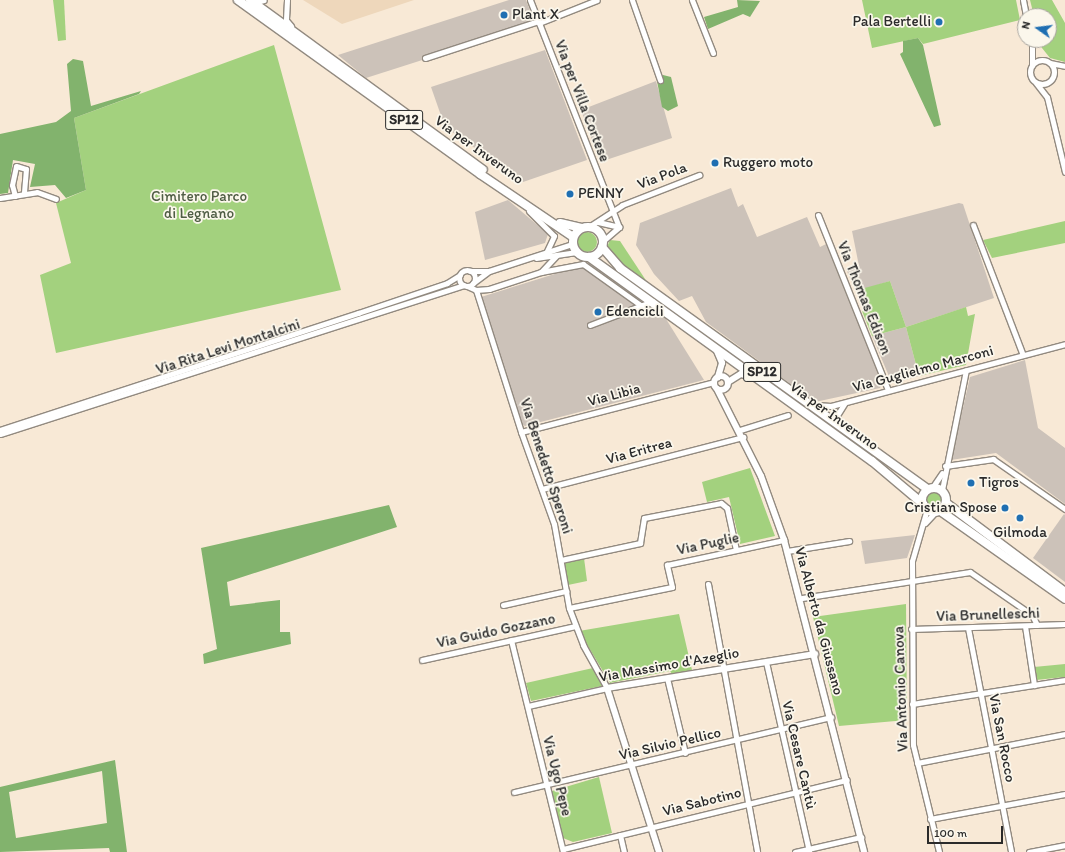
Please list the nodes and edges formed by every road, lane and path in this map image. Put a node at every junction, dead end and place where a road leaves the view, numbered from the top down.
1 (238, 0) edge
2 (264, 0) edge
3 (287, 0) edge
4 (530, 0) edge
5 (597, 0) edge
6 (632, 0) edge
7 (692, 0) edge
8 (251, 1) edge
9 (590, 1) edge
10 (538, 22) junction
11 (1033, 48) edge
12 (1034, 48) edge
13 (713, 53) dead end
14 (425, 58) dead end
15 (1048, 62) junction
16 (1032, 66) junction
17 (1065, 67) edge
18 (1052, 79) junction
19 (660, 80) dead end
20 (364, 83) junction
21 (1036, 83) junction
22 (1047, 97) junction
23 (1065, 172) edge
24 (699, 175) dead end
25 (24, 193) junction
26 (14, 196) junction
27 (0, 198) edge
28 (56, 199) dead end
29 (520, 202) junction
30 (612, 210) junction
31 (818, 215) dead end
32 (594, 224) junction
33 (973, 225) dead end
34 (619, 227) junction
35 (580, 228) junction
36 (573, 240) junction
37 (602, 244) junction
38 (546, 252) junction
39 (577, 252) junction
40 (556, 257) junction
41 (589, 257) junction
42 (524, 260) junction
43 (562, 268) junction
44 (469, 270) junction
45 (489, 271) junction
46 (541, 272) junction
47 (460, 275) junction
48 (473, 283) junction
49 (465, 285) junction
50 (476, 290) junction
51 (653, 301) junction
52 (643, 307) junction
53 (590, 325) dead end
54 (710, 344) junction
55 (1065, 344) edge
56 (1022, 355) junction
57 (966, 370) junction
58 (716, 380) junction
59 (764, 382) junction
60 (726, 385) junction
61 (717, 389) junction
62 (888, 390) junction
63 (790, 392) junction
64 (845, 403) junction
65 (726, 405) junction
66 (788, 415) dead end
67 (0, 430) edge
68 (740, 430) junction
69 (521, 432) junction
70 (0, 434) edge
71 (848, 434) junction
72 (743, 437) junction
73 (944, 468) junction
74 (542, 489) junction
75 (930, 489) junction
76 (942, 490) junction
77 (946, 502) junction
78 (925, 506) junction
79 (1065, 509) edge
80 (938, 511) junction
81 (924, 524) junction
82 (784, 540) junction
83 (849, 541) dead end
84 (736, 550) junction
85 (788, 551) junction
86 (561, 560) junction
87 (912, 580) junction
88 (708, 584) dead end
89 (566, 591) junction
90 (1065, 592) edge
91 (802, 598) junction
92 (1065, 599) edge
93 (503, 605) dead end
94 (569, 608) junction
95 (1065, 624) edge
96 (1037, 625) junction
97 (575, 626) junction
98 (1024, 626) junction
99 (968, 628) junction
100 (911, 629) junction
101 (510, 640) junction
102 (815, 654) junction
103 (422, 660) dead end
104 (766, 662) junction
105 (726, 669) junction
106 (667, 678) junction
107 (1065, 680) edge
108 (1034, 685) junction
109 (607, 688) junction
110 (982, 694) junction
111 (912, 704) junction
112 (528, 706) junction
113 (831, 717) junction
114 (781, 730) junction
115 (1065, 734) edge
116 (737, 740) junction
117 (992, 748) junction
118 (685, 753) junction
119 (916, 762) junction
120 (630, 766) junction
121 (847, 780) junction
122 (547, 786) junction
123 (514, 792) dead end
124 (796, 792) junction
125 (1065, 794) edge
126 (748, 803) junction
127 (1002, 806) junction
128 (930, 819) junction
129 (651, 828) junction
130 (620, 835) junction
131 (861, 837) junction
132 (1065, 845) edge
133 (563, 850) edge
134 (809, 850) edge
135 (624, 852) edge
136 (659, 852) edge
137 (757, 852) edge
138 (795, 852) edge
139 (864, 852) edge
140 (939, 852) edge
141 (1011, 852) edge
142 (1029, 852) edge

1 - 29 main road, Via per Inveruno / SP12
2 - 8 street
3 - 20 street
4 - 10 street, Via per Villa Cortese
5 - 9 street
6 - 19 street
7 - 13 street
8 - 20 main road, Via per Inveruno / SP12
9 - 10 street
10 - 14 street
10 - 30 street, Via per Villa Cortese
11 - 16 street
12 - 15 street
15 - 16 street
15 - 17 street
15 - 18 street
16 - 21 street
17 - 18 street
18 - 21 street
18 - 22 street
20 - 35 main road, Via per Inveruno / SP12
21 - 22 street
22 - 23 street
24 - 30 street, Via Pola
25 - 26 street
25 - 26 street
25 - 28 street
26 - 27 street
29 - 36 main road, Via per Inveruno / SP12
29 - 38 street, Via per Inveruno
30 - 32 street
30 - 34 street, Via per Villa Cortese
31 - 62 street, Via Thomas Edison
32 - 34 street
32 - 35 main road
32 - 37 main road
33 - 56 street
34 - 37 street
35 - 36 main road
36 - 38 street
36 - 39 main road
37 - 41 main road
37 - 63 main road, Via per Inveruno / SP12
38 - 42 street
39 - 40 street
39 - 41 main road
40 - 42 street
40 - 43 street
40 - 46 street
41 - 51 main road, Via per Inveruno / SP12
42 - 45 street
43 - 46 street
43 - 52 street
44 - 45 street
44 - 47 street, Via Rita Levi Montalcini
44 - 48 street
45 - 48 street
46 - 50 street
47 - 49 street
47 - 67 street, Via Rita Levi Montalcini
48 - 49 street, Via Rita Levi Montalcini
49 - 50 street
49 - 70 street, Via Rita Levi Montalcini
50 - 69 street, Via Benedetto Speroni
51 - 52 street
51 - 54 main road, Via per Inveruno / SP12
52 - 53 street
54 - 58 street
54 - 59 main road, Via per Inveruno / SP12
55 - 56 street, Via Guglielmo Marconi
56 - 57 street, Via Guglielmo Marconi
57 - 62 street, Via Guglielmo Marconi
57 - 73 street
58 - 60 street
58 - 61 street, Via Alberto da Giussano
58 - 69 street, Via Libia
59 - 60 street
59 - 78 main road, Via per Inveruno / SP12
60 - 61 street
60 - 65 street, Via Alberto da Giussano
61 - 65 street, Via Alberto da Giussano
62 - 64 street, Via Guglielmo Marconi
63 - 64 street, Via Guglielmo Marconi
63 - 71 main road, Via per Inveruno / SP12
64 - 71 street
65 - 68 street, Via Alberto da Giussano
66 - 68 street
68 - 72 street, Via Alberto da Giussano
69 - 74 street, Via Benedetto Speroni
71 - 75 main road, Via per Inveruno / SP12
72 - 74 street, Via Eritrea
72 - 82 street, Via Alberto da Giussano
73 - 75 street
73 - 76 street
73 - 79 street
74 - 86 street, Via Benedetto Speroni
75 - 76 main road
75 - 78 main road
76 - 77 main road
77 - 80 main road
77 - 90 main road
78 - 80 main road
78 - 81 street, Via Antonio Canova
80 - 81 street, Via Antonio Canova
80 - 92 main road
81 - 87 street, Via Antonio Canova
82 - 84 street, Via Puglie
82 - 85 street, Via Alberto da Giussano
83 - 85 street
84 - 86 street
84 - 94 street, Via Puglie
85 - 91 street, Via Alberto da Giussano
86 - 89 street, Via Benedetto Speroni
87 - 91 street
87 - 96 street
87 - 100 street, Via Antonio Canova
88 - 105 street
89 - 93 street
89 - 94 street, Via Benedetto Speroni
91 - 102 street, Via Alberto da Giussano
94 - 97 street, Via Benedetto Speroni
95 - 96 street, Via Brunelleschi
96 - 98 street, Via Brunelleschi
97 - 101 street, Via Guido Gozzano
97 - 109 street, Via Benedetto Speroni
98 - 99 street, Via Brunelleschi
98 - 108 street
99 - 100 street, Via Brunelleschi
99 - 110 street, Via San Rocco
100 - 111 street, Via Antonio Canova
101 - 103 street, Via Guido Gozzano
101 - 112 street, Via Ugo Pepe
102 - 104 street, Via Massimo d'Azeglio
102 - 113 street, Via Alberto da Giussano
104 - 105 street, Via Massimo d'Azeglio
104 - 114 street, Via Cesare Cantù
105 - 106 street, Via Massimo d'Azeglio
105 - 116 street
106 - 109 street, Via Massimo d'Azeglio
106 - 118 street
107 - 108 street
108 - 110 street
109 - 112 street, Via Massimo d'Azeglio
109 - 120 street, Via Benedetto Speroni
110 - 111 street
110 - 117 street, Via San Rocco
111 - 119 street, Via Antonio Canova
112 - 122 street, Via Ugo Pepe
113 - 114 street, Via Silvio Pellico
113 - 121 street, Via Alberto da Giussano
114 - 116 street, Via Silvio Pellico
114 - 124 street, Via Cesare Cantù
115 - 117 street
116 - 118 street, Via Silvio Pellico
116 - 126 street
117 - 119 street
117 - 127 street, Via San Rocco
118 - 120 street, Via Silvio Pellico
119 - 128 street, Via Antonio Canova
120 - 122 street, Via Silvio Pellico
120 - 129 street, Via Benedetto Speroni
121 - 124 street, Via Sabotino
121 - 131 street, Via Alberto da Giussano
122 - 123 street, Via Silvio Pellico
122 - 133 street, Via Ugo Pepe
124 - 126 street, Via Sabotino
124 - 134 street, Via Cesare Cantù
125 - 127 street
126 - 129 street, Via Sabotino
126 - 137 street
127 - 128 street
127 - 141 street, Via San Rocco
128 - 140 street, Via Antonio Canova
129 - 130 street, Via Sabotino
129 - 136 street, Via Benedetto Speroni
130 - 133 street, Via Sabotino
130 - 135 street
131 - 134 street
131 - 139 street, Via Alberto da Giussano
132 - 142 street
134 - 138 street

